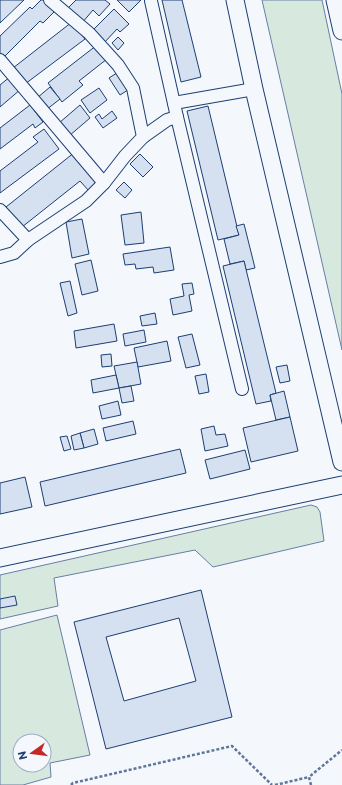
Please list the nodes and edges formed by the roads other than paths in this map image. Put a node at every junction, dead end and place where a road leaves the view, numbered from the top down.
1 (50, 0) edge
2 (235, 0) edge
3 (335, 0) edge
4 (151, 1) edge
5 (342, 31) edge
6 (0, 60) edge
7 (254, 88) junction
8 (174, 103) junction
9 (177, 117) junction
10 (144, 137) junction
11 (104, 183) junction
12 (0, 210) edge
13 (28, 240) junction
14 (0, 257) edge
15 (242, 389) dead end
16 (342, 462) edge
17 (342, 485) edge
18 (0, 558) edge

1 - 10 street
2 - 7 main road
3 - 5 main road
4 - 8 street
6 - 11 street
7 - 8 street
7 - 16 main road
8 - 9 street
9 - 10 street
9 - 15 street
10 - 11 street
11 - 13 street
12 - 13 street
13 - 14 street
17 - 18 main road

